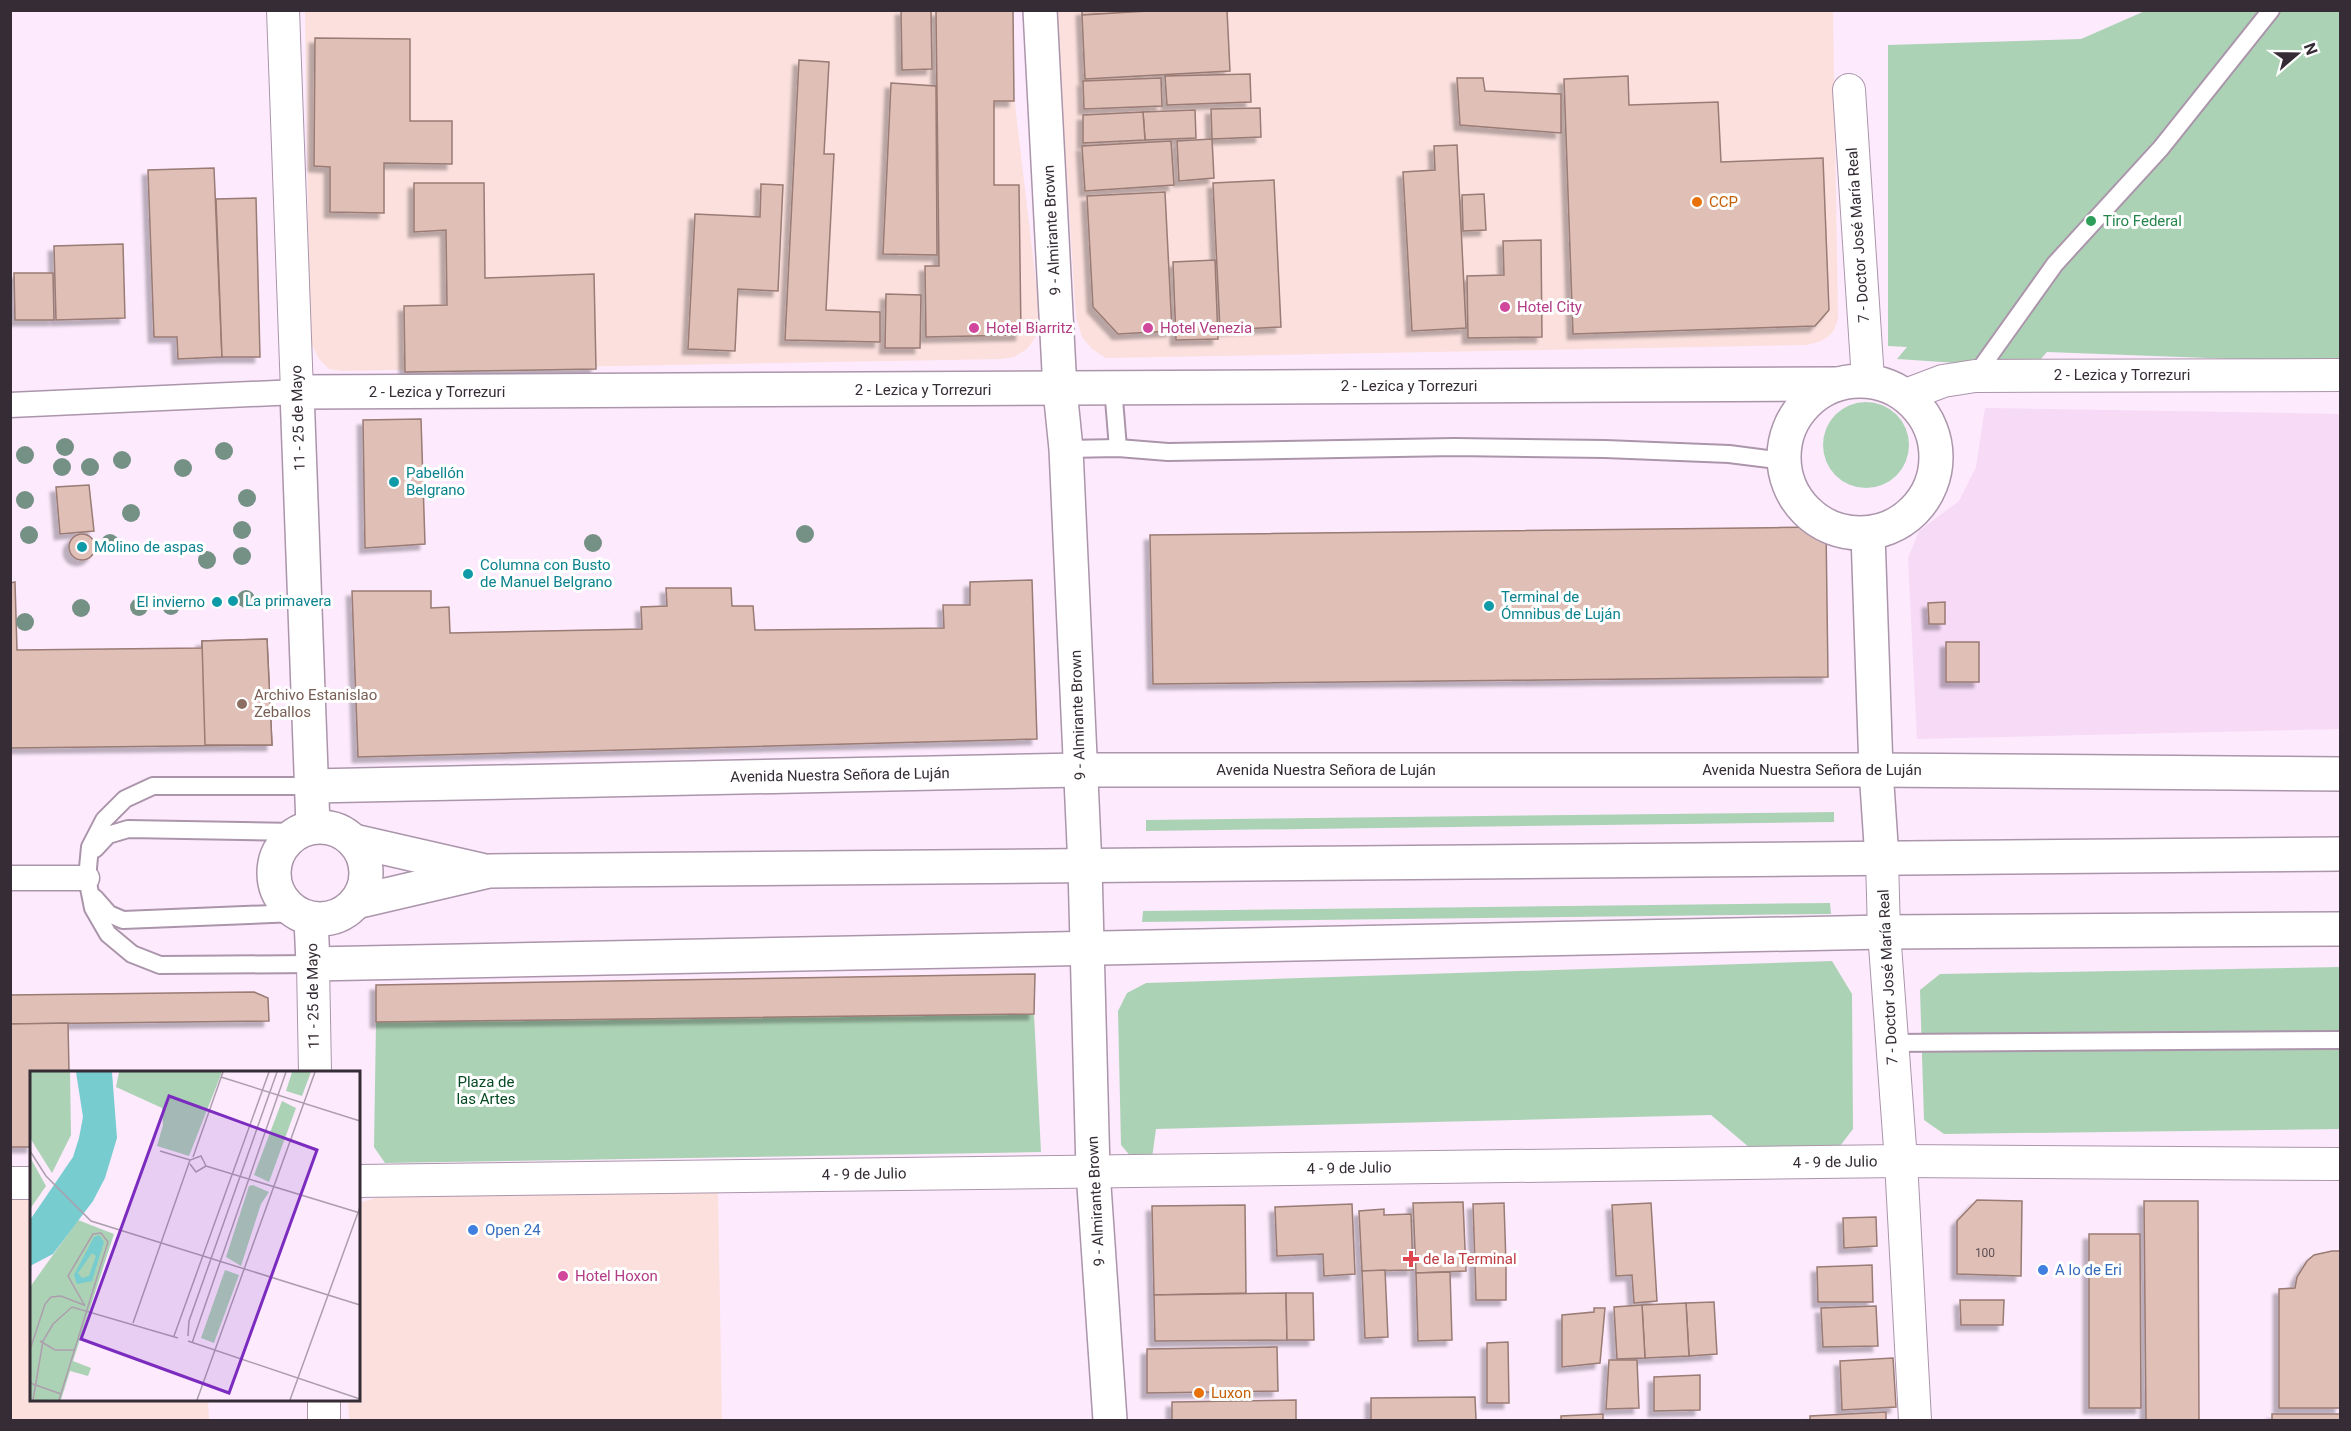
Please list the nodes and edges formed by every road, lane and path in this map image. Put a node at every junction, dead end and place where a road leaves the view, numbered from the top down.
1 (283, 10) edge
2 (1040, 10) edge
3 (2271, 10) edge
4 (1849, 90) dead end
5 (2340, 375) edge
6 (1975, 376) junction
7 (1852, 382) junction
8 (1113, 387) junction
9 (1060, 390) junction
10 (297, 392) junction
11 (1906, 395) junction
12 (10, 405) edge
13 (1118, 448) junction
14 (1066, 449) junction
15 (1784, 461) junction
16 (1868, 534) junction
17 (1080, 770) junction
18 (1876, 770) junction
19 (2340, 774) edge
20 (312, 786) junction
21 (305, 829) junction
22 (354, 842) junction
23 (2340, 855) edge
24 (1882, 859) junction
25 (1085, 867) junction
26 (489, 872) junction
27 (10, 878) edge
28 (87, 878) junction
29 (356, 902) junction
30 (304, 916) junction
31 (2340, 929) edge
32 (1884, 932) junction
33 (1087, 947) junction
34 (313, 964) junction
35 (2340, 1040) edge
36 (1891, 1043) junction
37 (315, 1071) edge
38 (1901, 1161) junction
39 (2340, 1164) edge
40 (1093, 1171) junction
41 (360, 1181) edge
42 (10, 1183) edge
43 (30, 1183) edge
44 (324, 1401) edge
45 (324, 1420) edge
46 (1110, 1420) edge
47 (1915, 1420) edge

1 - 10 street, 11 - 25 de Mayo
2 - 9 street, 9 - Almirante Brown
3 - 6 lane
4 - 7 street, 7 - Doctor José María Real
5 - 6 street, 2 - Lezica y Torrezuri
6 - 11 street, 2 - Lezica y Torrezuri
7 - 8 street, 2 - Lezica y Torrezuri
7 - 11 street
7 - 15 street
8 - 9 street, 2 - Lezica y Torrezuri
8 - 13 lane
9 - 10 street, 2 - Lezica y Torrezuri
9 - 14 street, 9 - Almirante Brown
10 - 12 street, 2 - Lezica y Torrezuri
10 - 20 street, 11 - 25 de Mayo
11 - 16 street
13 - 14 lane
13 - 15 lane
14 - 17 street, 9 - Almirante Brown
15 - 16 street
16 - 18 street, 7 - Doctor José María Real
17 - 18 street, Avenida Nuestra Señora de Luján
17 - 20 street, Avenida Nuestra Señora de Luján
17 - 25 street, 9 - Almirante Brown
18 - 19 street, Avenida Nuestra Señora de Luján
18 - 24 street, 7 - Doctor José María Real
20 - 21 street, 11 - 25 de Mayo
20 - 28 lane
21 - 22 street
21 - 28 lane
21 - 30 street
22 - 26 street
22 - 29 street
23 - 24 street
24 - 25 street
24 - 32 street, 7 - Doctor José María Real
25 - 26 street
25 - 33 street, 9 - Almirante Brown
26 - 29 street
27 - 28 street
28 - 30 lane
28 - 34 lane
29 - 30 street
30 - 34 street, 11 - 25 de Mayo
31 - 32 street
32 - 33 street
32 - 36 street, 7 - Doctor José María Real
33 - 34 street
33 - 40 street, 9 - Almirante Brown
34 - 37 street, 11 - 25 de Mayo
35 - 36 lane
36 - 38 street, 7 - Doctor José María Real
38 - 39 street, 4 - 9 de Julio
38 - 40 street, 4 - 9 de Julio
38 - 47 street, 7 - Doctor José María Real
40 - 41 street, 4 - 9 de Julio
40 - 46 street, 9 - Almirante Brown
42 - 43 street
44 - 45 street

